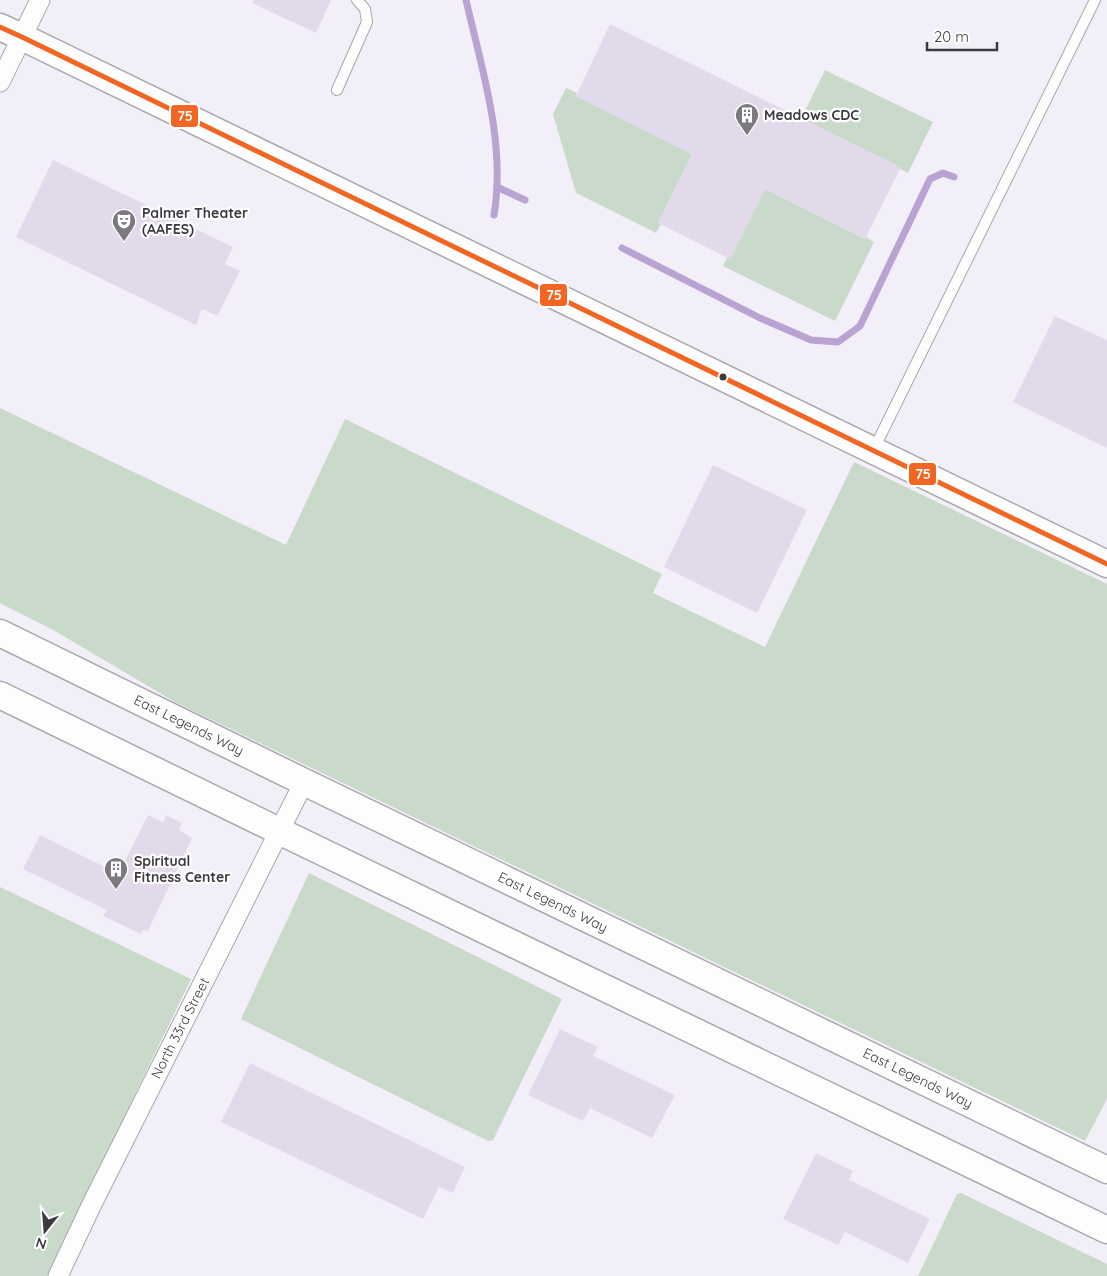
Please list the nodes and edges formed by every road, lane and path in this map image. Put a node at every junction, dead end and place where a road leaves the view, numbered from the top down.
1 (40, 0) edge
2 (356, 0) edge
3 (1095, 0) edge
4 (11, 32) edge
5 (0, 82) edge
6 (337, 90) dead end
7 (873, 450) junction
8 (1107, 564) edge
9 (0, 633) edge
10 (0, 695) edge
11 (304, 782) junction
12 (279, 831) junction
13 (1107, 1170) edge
14 (1107, 1230) edge
15 (58, 1276) edge

1 - 4 street
2 - 6 lane
3 - 7 lane
4 - 5 street
4 - 7 street
7 - 8 street
9 - 11 street, East Legends Way
10 - 12 street
11 - 12 street, North 33rd Street
11 - 13 street, East Legends Way
12 - 14 street
12 - 15 street, North 33rd Street

